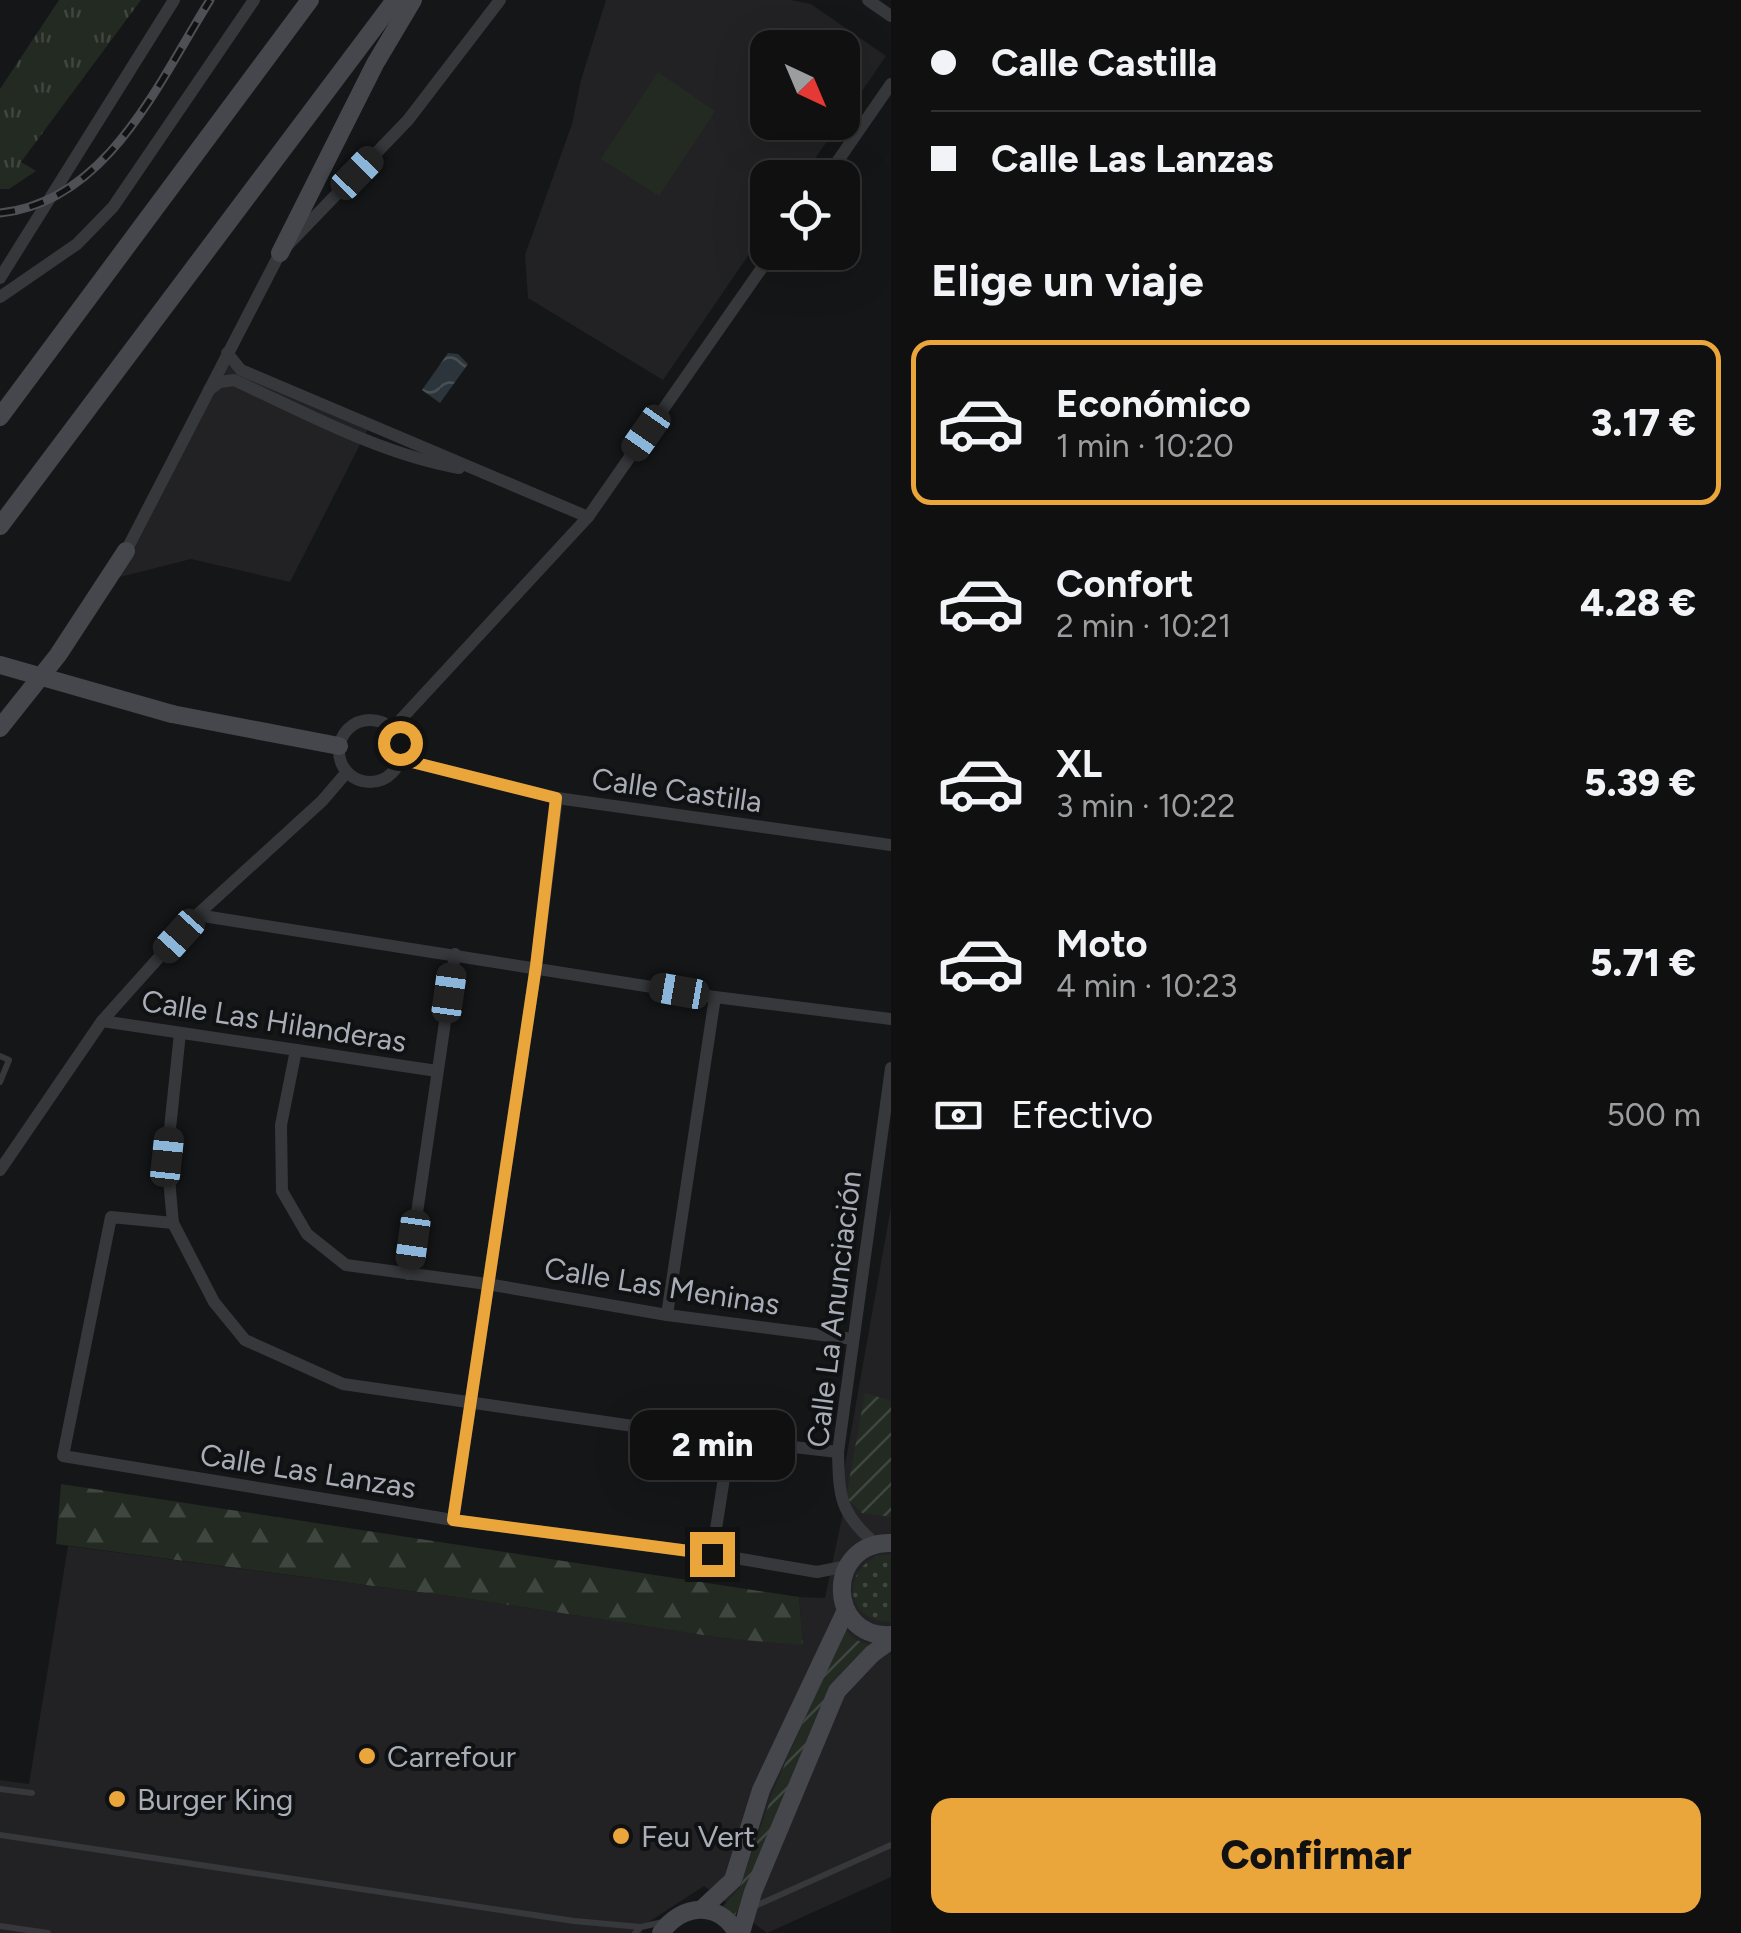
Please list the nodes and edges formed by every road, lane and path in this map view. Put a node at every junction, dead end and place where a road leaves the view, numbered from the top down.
1 (174, 0) edge
2 (254, 0) edge
3 (310, 0) edge
4 (395, 0) edge
5 (413, 0) edge
6 (500, 0) edge
7 (868, 0) edge
8 (891, 16) edge
9 (891, 84) edge
10 (838, 160) edge
11 (280, 253) junction
12 (760, 270) edge
13 (0, 278) edge
14 (0, 296) edge
15 (228, 352) junction
16 (208, 390) junction
17 (0, 417) edge
18 (481, 472) junction
19 (588, 517) junction
20 (0, 526) edge
21 (126, 551) joint
22 (0, 666) edge
23 (0, 728) edge
24 (392, 729) junction
25 (339, 746) junction
26 (400, 759) junction
27 (347, 772) junction
28 (556, 798) junction
29 (891, 845) edge
30 (197, 916) junction
31 (454, 954) junction
32 (536, 966) junction
33 (714, 997) junction
34 (891, 1019) edge
35 (102, 1021) junction
36 (180, 1033) junction
37 (296, 1050) junction
38 (0, 1056) edge
39 (891, 1068) edge
40 (437, 1071) junction
41 (0, 1082) edge
42 (0, 1170) edge
43 (173, 1223) junction
44 (408, 1274) junction
45 (487, 1284) junction
46 (667, 1315) junction
47 (853, 1339) junction
48 (468, 1402) junction
49 (730, 1440) junction
50 (838, 1452) junction
51 (453, 1520) junction
52 (884, 1543) edge
53 (712, 1554) junction
54 (847, 1566) junction
55 (846, 1610) junction
56 (891, 1638) edge
57 (0, 1789) edge
58 (32, 1793) dead end
59 (0, 1836) edge
60 (891, 1845) edge
61 (703, 1908) junction
62 (748, 1910) junction
63 (585, 1922) junction
64 (0, 1926) edge
65 (665, 1927) edge
66 (638, 1930) edge
67 (48, 1933) edge
68 (595, 1933) edge
69 (739, 1933) edge

1 - 13 street
2 - 14 street
3 - 17 main road
4 - 20 main road
5 - 11 main road
6 - 11 street
7 - 8 street
9 - 10 street
11 - 15 street
12 - 19 street
15 - 16 street
15 - 18 street
16 - 18 street
16 - 21 street
18 - 19 street
19 - 24 street
21 - 23 main road
22 - 25 main road, bridge
24 - 25 street
24 - 26 street
25 - 27 street
26 - 27 street
26 - 28 street, Calle Castilla
27 - 30 street
28 - 29 street, Calle Castilla
28 - 32 street
30 - 31 street
30 - 35 street
31 - 32 street
31 - 40 street
32 - 33 street
32 - 45 street
33 - 34 street
33 - 46 street
35 - 36 street, Calle Las Hilanderas
35 - 42 street
36 - 37 street, Calle Las Hilanderas
36 - 43 street
37 - 40 street, Calle Las Hilanderas
37 - 44 street, Calle Las Meninas
38 - 41 lane
39 - 47 street, Calle La Anunciación
40 - 44 street
43 - 48 street
43 - 51 street, Calle Las Lanzas
44 - 45 street, Calle Las Meninas
45 - 46 street, Calle Las Meninas
45 - 48 street
46 - 47 street, Calle Las Meninas
47 - 50 street, Calle La Anunciación
48 - 49 street
48 - 51 street
49 - 50 street
49 - 53 street
50 - 52 street, Calle La Anunciación
51 - 53 street, Calle Las Lanzas
52 - 54 main road
53 - 54 street, Calle Las Lanzas
54 - 55 main road
55 - 56 main road
55 - 61 main road
56 - 62 main road
57 - 58 lane
59 - 63 lane
60 - 62 lane
61 - 65 main road
61 - 69 main road
62 - 69 main road
63 - 66 lane
63 - 68 lane
64 - 67 lane
65 - 66 lane

